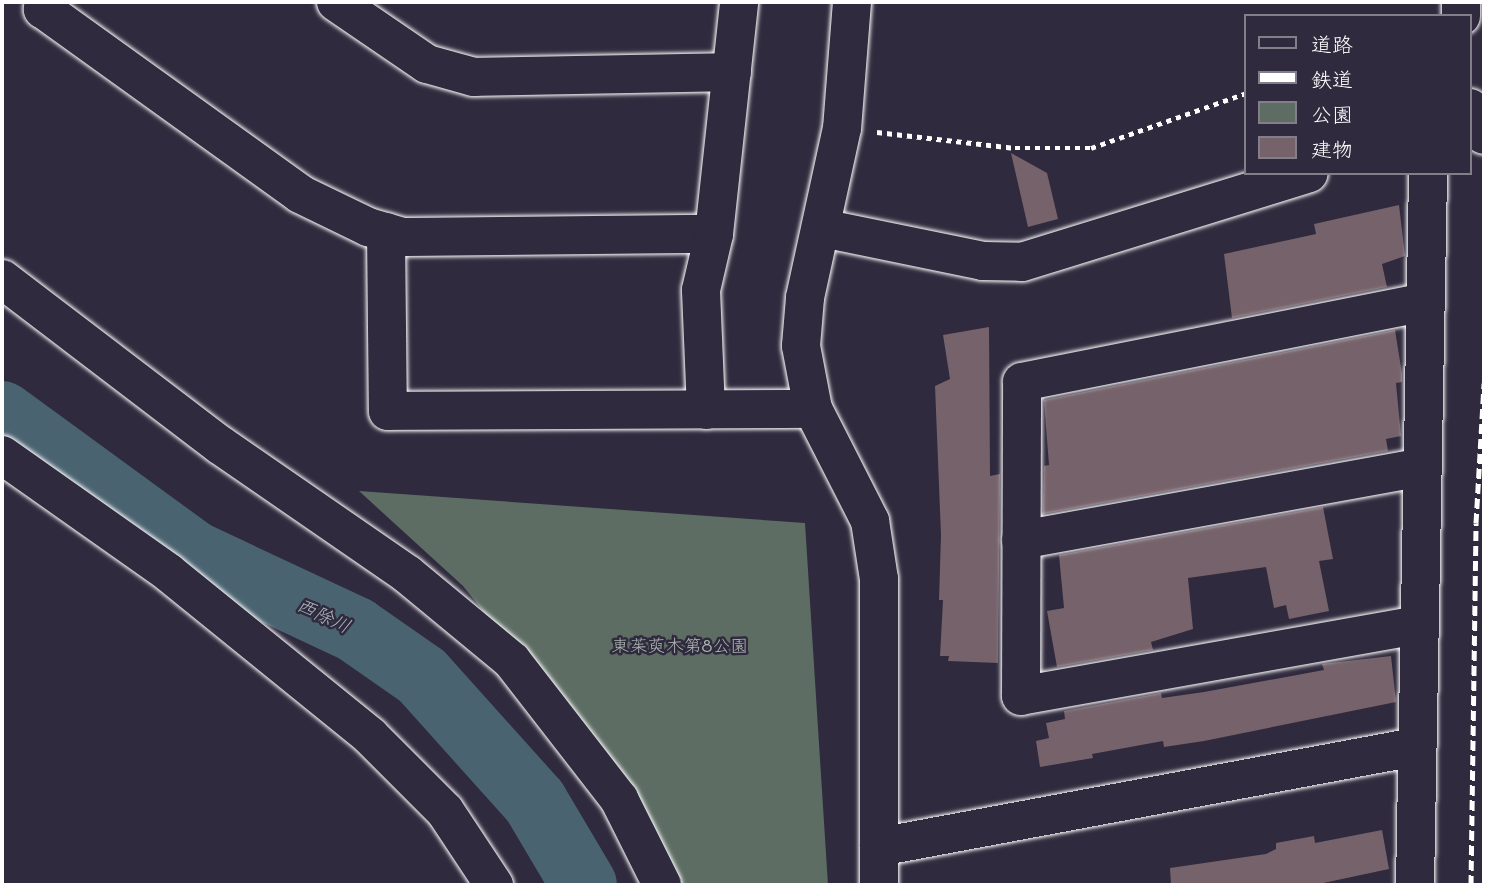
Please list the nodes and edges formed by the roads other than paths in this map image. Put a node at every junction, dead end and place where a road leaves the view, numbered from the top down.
1 (48, 2) edge
2 (336, 2) edge
3 (740, 2) edge
4 (852, 2) edge
5 (732, 72) junction
6 (1472, 112) edge
7 (1484, 135) edge
8 (1303, 175) edge
9 (1428, 175) edge
10 (822, 228) junction
11 (386, 232) junction
12 (714, 234) junction
13 (2, 279) edge
14 (1425, 302) junction
15 (813, 409) junction
16 (706, 410) junction
17 (2, 455) edge
18 (1421, 467) junction
19 (1021, 540) junction
20 (1418, 625) junction
21 (1415, 747) junction
22 (879, 847) junction
23 (494, 885) edge
24 (662, 885) edge
25 (879, 885) edge
26 (1415, 885) edge

1 - 11 street
2 - 5 street
3 - 5 street
4 - 10 street
5 - 12 street
6 - 7 street
8 - 10 street
9 - 14 street
10 - 15 street
11 - 12 street
11 - 16 street
12 - 16 street
13 - 24 street
14 - 18 street
14 - 19 street
15 - 16 street
15 - 22 street
17 - 23 street
18 - 19 street
18 - 20 street
19 - 20 street
20 - 21 street
21 - 22 street
21 - 26 street
22 - 25 street

